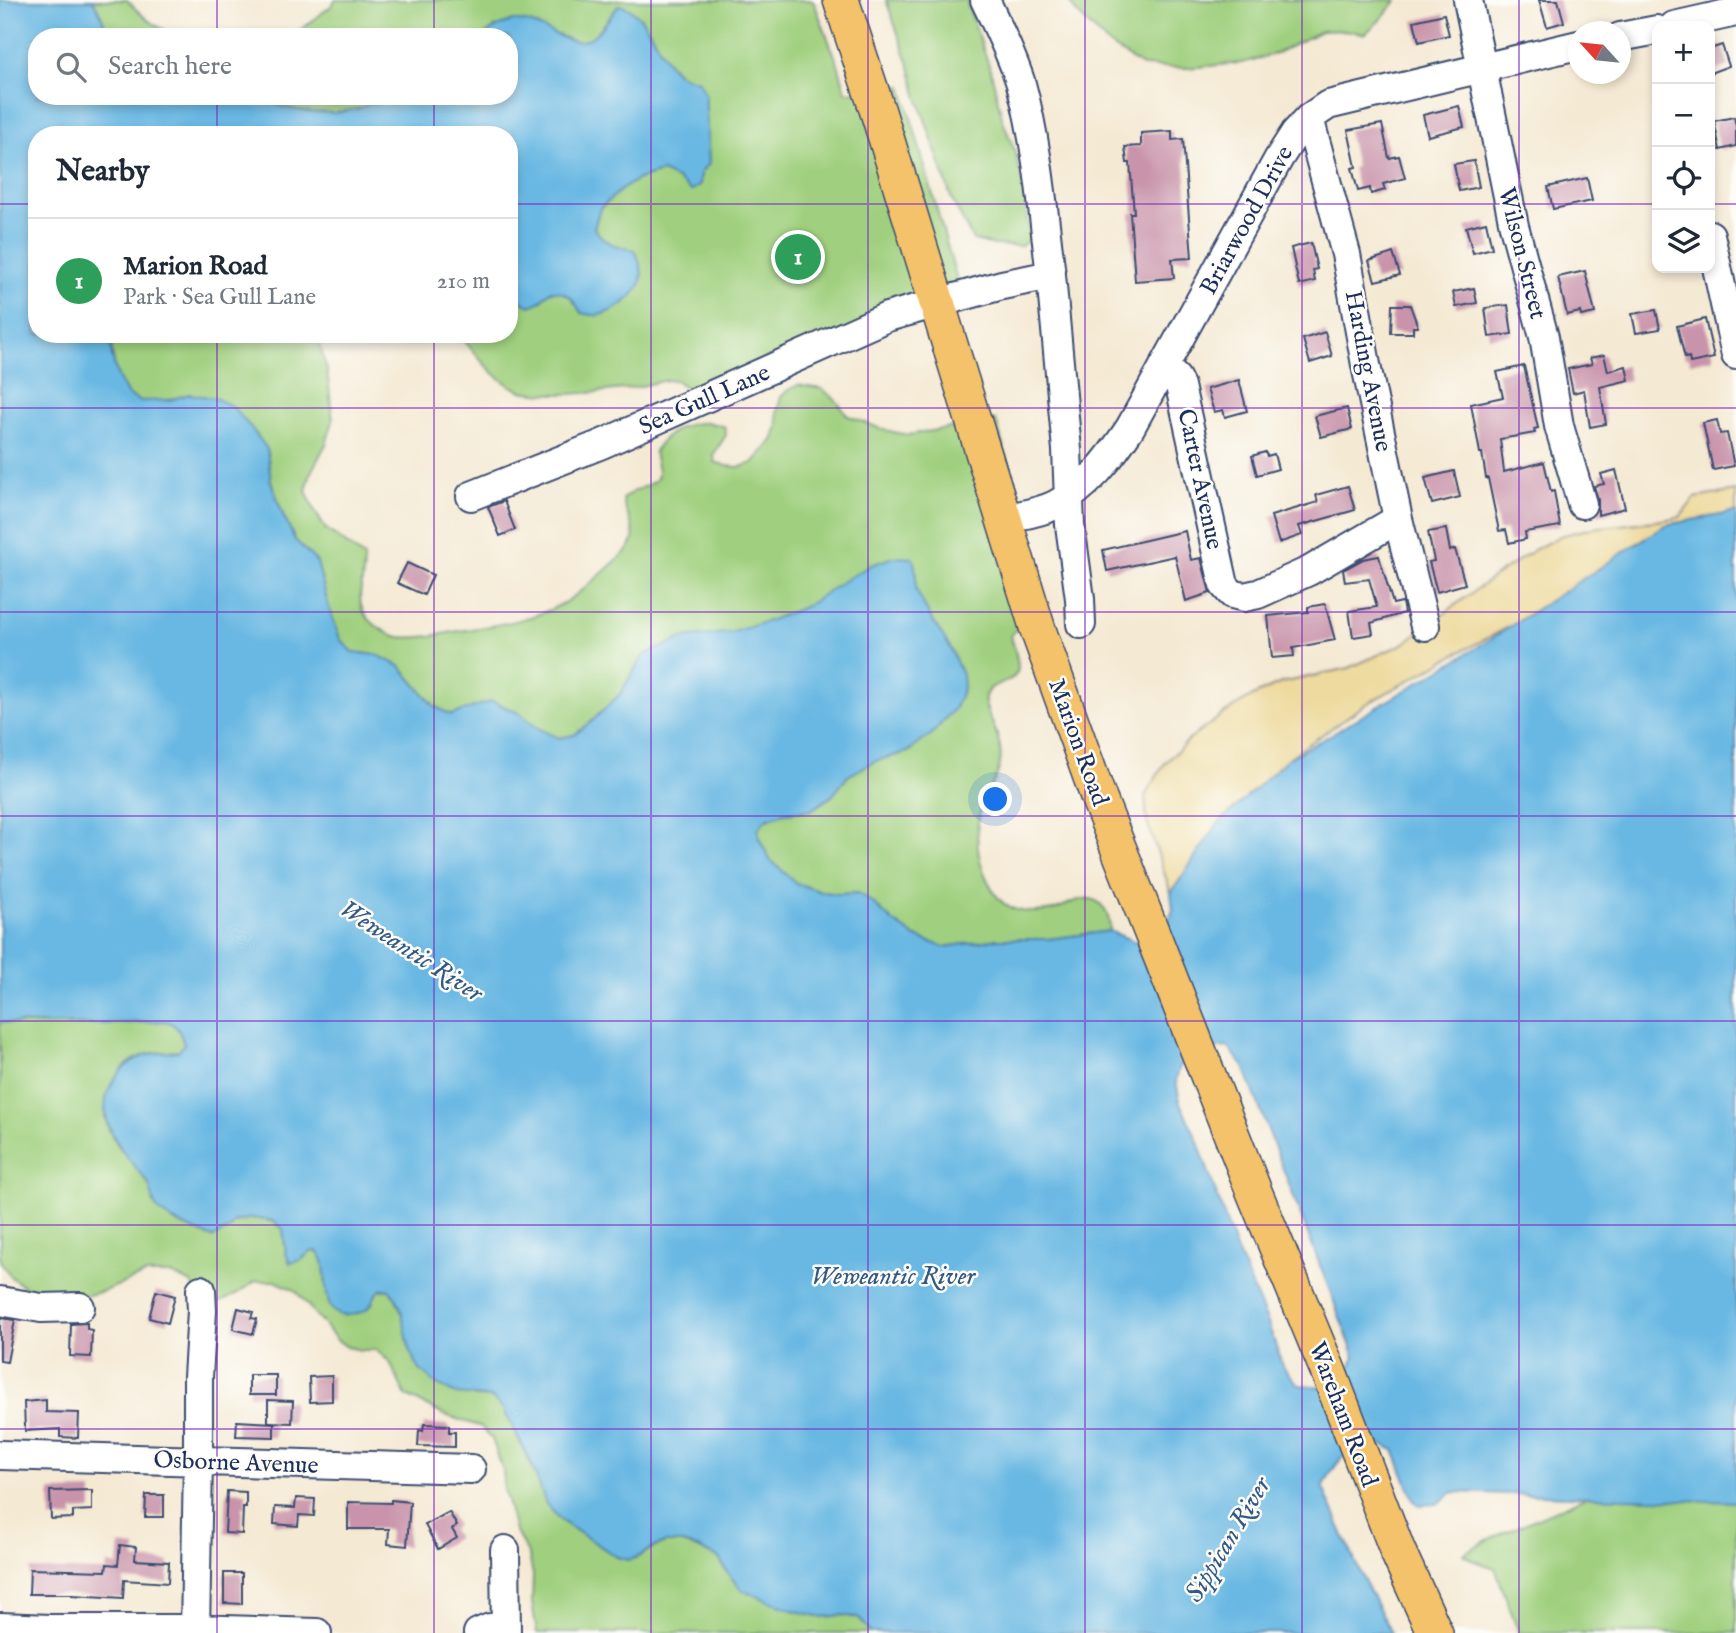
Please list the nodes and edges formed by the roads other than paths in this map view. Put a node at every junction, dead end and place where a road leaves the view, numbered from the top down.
1 (841, 0) edge
2 (985, 0) edge
3 (1468, 0) edge
4 (1736, 12) edge
5 (1696, 21) edge
6 (1652, 31) edge
7 (1631, 35) edge
8 (1568, 48) edge
9 (1482, 68) junction
10 (1309, 118) junction
11 (1715, 258) edge
12 (1051, 275) junction
13 (936, 302) junction
14 (1736, 355) edge
15 (1164, 367) junction
16 (471, 496) dead end
17 (1069, 497) junction
18 (1582, 504) dead end
19 (1003, 519) junction
20 (1398, 519) junction
21 (1081, 624) dead end
22 (1425, 625) dead end
23 (1255, 1194) joint
24 (201, 1290) dead end
25 (0, 1301) edge
26 (80, 1307) dead end
27 (0, 1455) edge
28 (198, 1460) junction
29 (471, 1469) dead end
30 (505, 1550) dead end
31 (0, 1627) edge
32 (506, 1630) edge
33 (195, 1631) edge
34 (317, 1633) edge
35 (478, 1633) edge
36 (1435, 1633) edge

1 - 13 main road, Marion Road
2 - 12 street
3 - 9 street, Wilson Street
4 - 5 street
6 - 7 street
8 - 9 street, Briarwood Drive
9 - 10 street, Briarwood Drive
9 - 18 street, Wilson Street
10 - 15 street, Briarwood Drive
10 - 20 street, Harding Avenue
11 - 14 street
12 - 13 street, Sea Gull Lane
12 - 17 street
13 - 16 street, Sea Gull Lane
13 - 19 main road, Marion Road
15 - 17 street, Briarwood Drive
15 - 20 street, Carter Avenue
17 - 19 street, Briarwood Drive
17 - 21 street
19 - 23 main road, Marion Road
20 - 22 street, Harding Avenue
23 - 36 main road, Wareham Road
24 - 28 street
25 - 26 street
27 - 28 street, Osborne Avenue
28 - 29 street, Osborne Avenue
28 - 33 street
30 - 32 street
31 - 33 street
32 - 35 street
33 - 34 street

